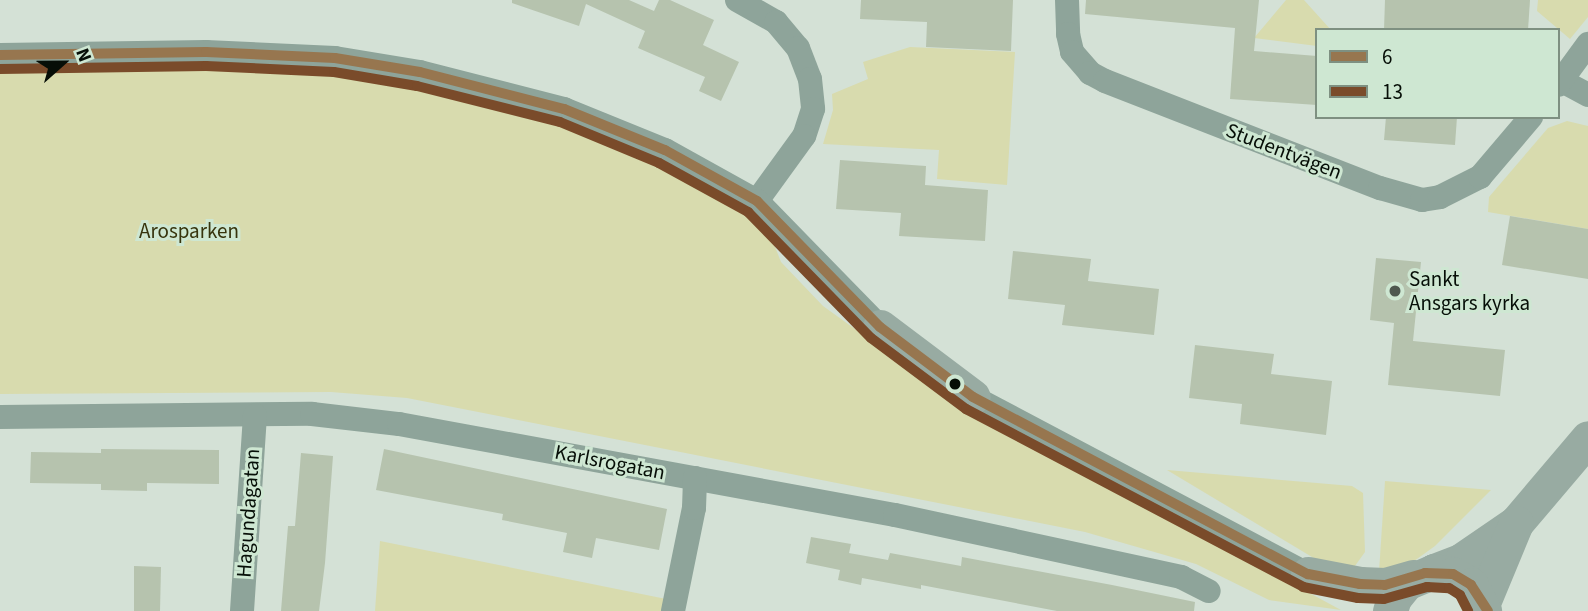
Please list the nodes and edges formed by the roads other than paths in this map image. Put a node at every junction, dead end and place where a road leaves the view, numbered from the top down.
1 (737, 0) edge
2 (1067, 0) edge
3 (1588, 44) edge
4 (0, 55) edge
5 (1560, 83) edge
6 (1588, 95) edge
7 (1529, 119) edge
8 (757, 201) junction
9 (880, 327) joint
10 (974, 397) joint
11 (255, 415) junction
12 (0, 418) edge
13 (1588, 438) edge
14 (695, 478) junction
15 (1516, 523) junction
16 (1308, 574) junction
17 (1424, 574) junction
18 (1209, 592) dead end
19 (1484, 609) edge
20 (242, 611) edge
21 (673, 611) edge
22 (1365, 611) edge
23 (1390, 611) edge

1 - 8 street
2 - 7 street, Studentvägen
3 - 5 street
4 - 8 street
5 - 6 street
8 - 9 street
9 - 10 street
10 - 16 street
11 - 12 street, Karlsrogatan
11 - 14 street, Karlsrogatan
11 - 20 street, Hagundagatan
13 - 15 street
14 - 18 street, Karlsrogatan
14 - 21 street
15 - 17 street
15 - 19 street
16 - 17 street
16 - 22 street
17 - 19 street
17 - 23 street

